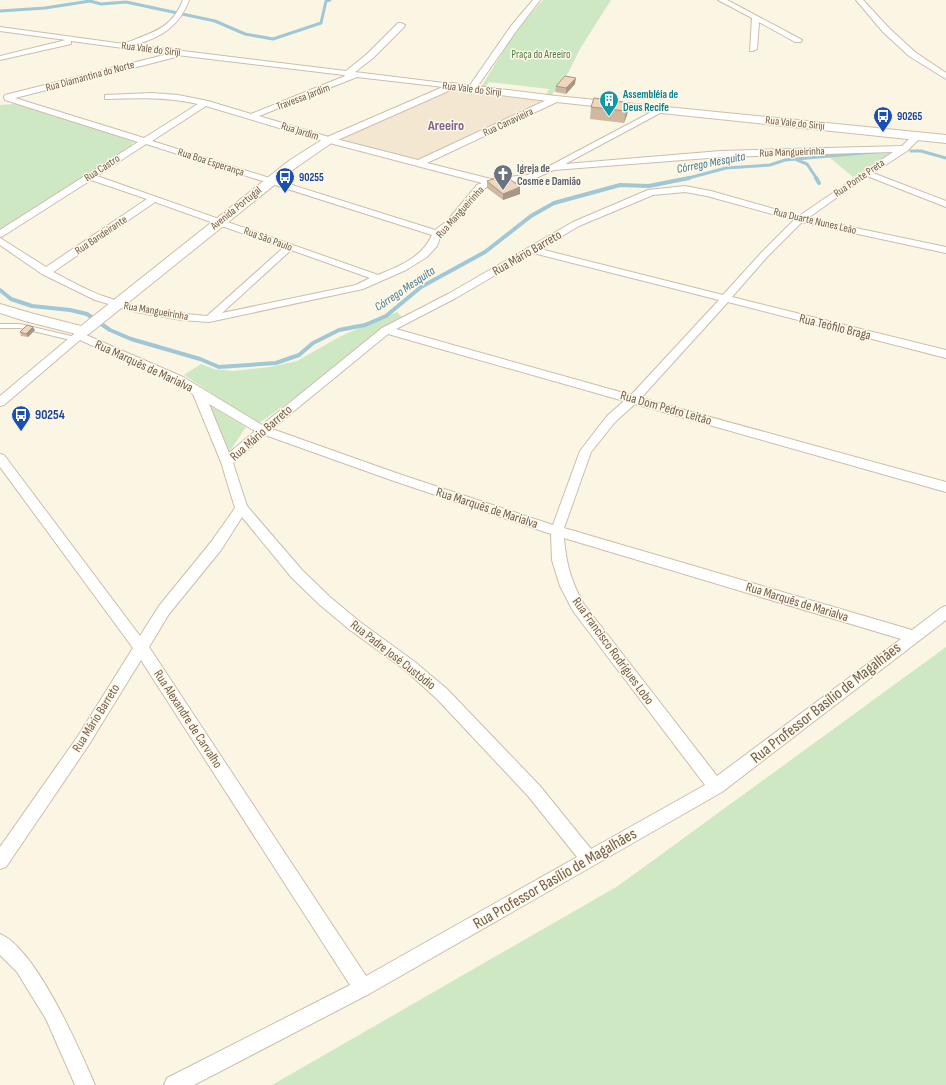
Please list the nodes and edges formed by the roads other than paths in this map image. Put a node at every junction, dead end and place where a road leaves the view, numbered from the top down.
1 (186, 0) edge
2 (537, 0) edge
3 (721, 0) edge
4 (859, 0) edge
5 (756, 17) junction
6 (401, 25) dead end
7 (0, 30) edge
8 (76, 40) junction
9 (798, 40) dead end
10 (122, 46) junction
11 (753, 49) dead end
12 (181, 53) junction
13 (0, 58) edge
14 (351, 74) junction
15 (946, 77) edge
16 (452, 86) junction
17 (472, 88) junction
18 (108, 97) dead end
19 (4, 98) edge
20 (556, 99) junction
21 (204, 102) junction
22 (659, 110) junction
23 (250, 117) junction
24 (916, 136) junction
25 (945, 138) edge
26 (144, 140) junction
27 (329, 140) junction
28 (904, 148) junction
29 (417, 164) junction
30 (550, 168) junction
31 (866, 173) junction
32 (90, 176) junction
33 (270, 180) junction
34 (491, 182) junction
35 (685, 189) joint
36 (156, 198) junction
37 (946, 204) edge
38 (800, 219) junction
39 (219, 222) junction
40 (0, 234) edge
41 (437, 234) junction
42 (0, 241) edge
43 (289, 247) junction
44 (533, 250) junction
45 (946, 250) edge
46 (46, 272) junction
47 (378, 278) junction
48 (724, 299) junction
49 (118, 304) junction
50 (0, 308) edge
51 (209, 319) junction
52 (0, 326) edge
53 (87, 329) junction
54 (386, 330) junction
55 (946, 354) edge
56 (198, 392) junction
57 (634, 399) junction
58 (0, 402) edge
59 (262, 430) junction
60 (0, 458) edge
61 (227, 462) junction
62 (946, 487) edge
63 (241, 508) junction
64 (557, 531) junction
65 (946, 612) edge
66 (912, 636) junction
67 (140, 646) junction
68 (716, 787) junction
69 (589, 859) junction
70 (0, 861) edge
71 (0, 942) edge
72 (363, 988) junction
73 (85, 1085) edge
74 (174, 1085) edge

1 - 10 street
2 - 17 street
3 - 5 street
4 - 15 street
5 - 9 street
5 - 11 street
6 - 14 street
7 - 8 street, Rua Vale do Siriji
8 - 10 street, Rua Vale do Siriji
8 - 13 street
10 - 12 street, Rua Vale do Siriji
12 - 14 street, Rua Vale do Siriji
12 - 19 street, Rua Diamantina do Norte
14 - 16 street, Rua Vale do Siriji
14 - 23 street, Travessa Jardim
16 - 17 street, Rua Vale do Siriji
16 - 27 street, Avenida Portugal
17 - 20 street, Rua Vale do Siriji
18 - 21 street, Rua Jardim
19 - 26 street, Rua Boa Esperança
20 - 22 street, Rua Vale do Siriji
20 - 29 street, Rua Canavieira
21 - 23 street, Rua Jardim
21 - 26 street, Rua Castro
22 - 24 street, Rua Vale do Siriji
22 - 30 street
23 - 27 street, Rua Jardim
24 - 25 street, Rua Vale do Siriji
24 - 28 street, Rua Ponte Preta
26 - 32 street, Rua Castro
26 - 33 street, Rua Boa Esperança
27 - 29 street, Rua Jardim
27 - 33 street, Avenida Portugal
28 - 30 street, Rua Mangueirinha
28 - 31 street, Rua Ponte Preta
29 - 34 street, Rua Jardim
30 - 34 street, Rua Mangueirinha
31 - 37 street
31 - 38 street, Rua Ponte Preta
32 - 36 street, Rua São Paulo
32 - 40 street, Rua Castro
33 - 39 street, Avenida Portugal
33 - 41 street, Rua Boa Esperança
34 - 41 street, Rua Mangueirinha
35 - 38 street, Rua Duarte Nunes Leão
35 - 44 street, Rua Mário Barreto
36 - 39 street, Rua São Paulo
36 - 46 street, Rua Bandeirante
38 - 45 street, Rua Duarte Nunes Leão
38 - 48 street
39 - 43 street, Rua São Paulo
39 - 49 street, Avenida Portugal
41 - 47 street, Rua Mangueirinha
42 - 46 street, Rua Mangueirinha
43 - 47 street, Rua São Paulo
43 - 51 street
44 - 48 street, Rua Teófilo Braga
44 - 54 street, Rua Mário Barreto
46 - 49 street, Rua Mangueirinha
47 - 51 street, Rua Mangueirinha
48 - 55 street, Rua Teófilo Braga
48 - 57 street
49 - 51 street, Rua Mangueirinha
49 - 53 street, Avenida Portugal
50 - 53 street
52 - 53 lane
53 - 56 street, Rua Marquês de Marialva
53 - 58 street
54 - 57 street, Rua Dom Pedro Leitão
54 - 59 street, Rua Mário Barreto
56 - 59 street, Rua Marquês de Marialva
56 - 61 street
57 - 62 street, Rua Dom Pedro Leitão
57 - 64 street, Rua Francisco Rodrigues Lobo
59 - 61 street, Rua Mário Barreto
59 - 64 street, Rua Marquês de Marialva
60 - 67 street, Rua Alexandre de Carvalho
61 - 63 street, Rua Mário Barreto
63 - 67 street, Rua Mário Barreto
63 - 69 street, Rua Padre José Custódio
64 - 66 street, Rua Marquês de Marialva
64 - 68 street, Rua Francisco Rodrigues Lobo
65 - 66 street, Rua Professor Basílio de Magalhães
66 - 68 street, Rua Professor Basílio de Magalhães
67 - 70 street, Rua Mário Barreto
67 - 72 street, Rua Alexandre de Carvalho
68 - 69 street, Rua Professor Basílio de Magalhães
69 - 72 street, Rua Professor Basílio de Magalhães
71 - 73 street
72 - 74 street, Rua Professor Basílio de Magalhães

